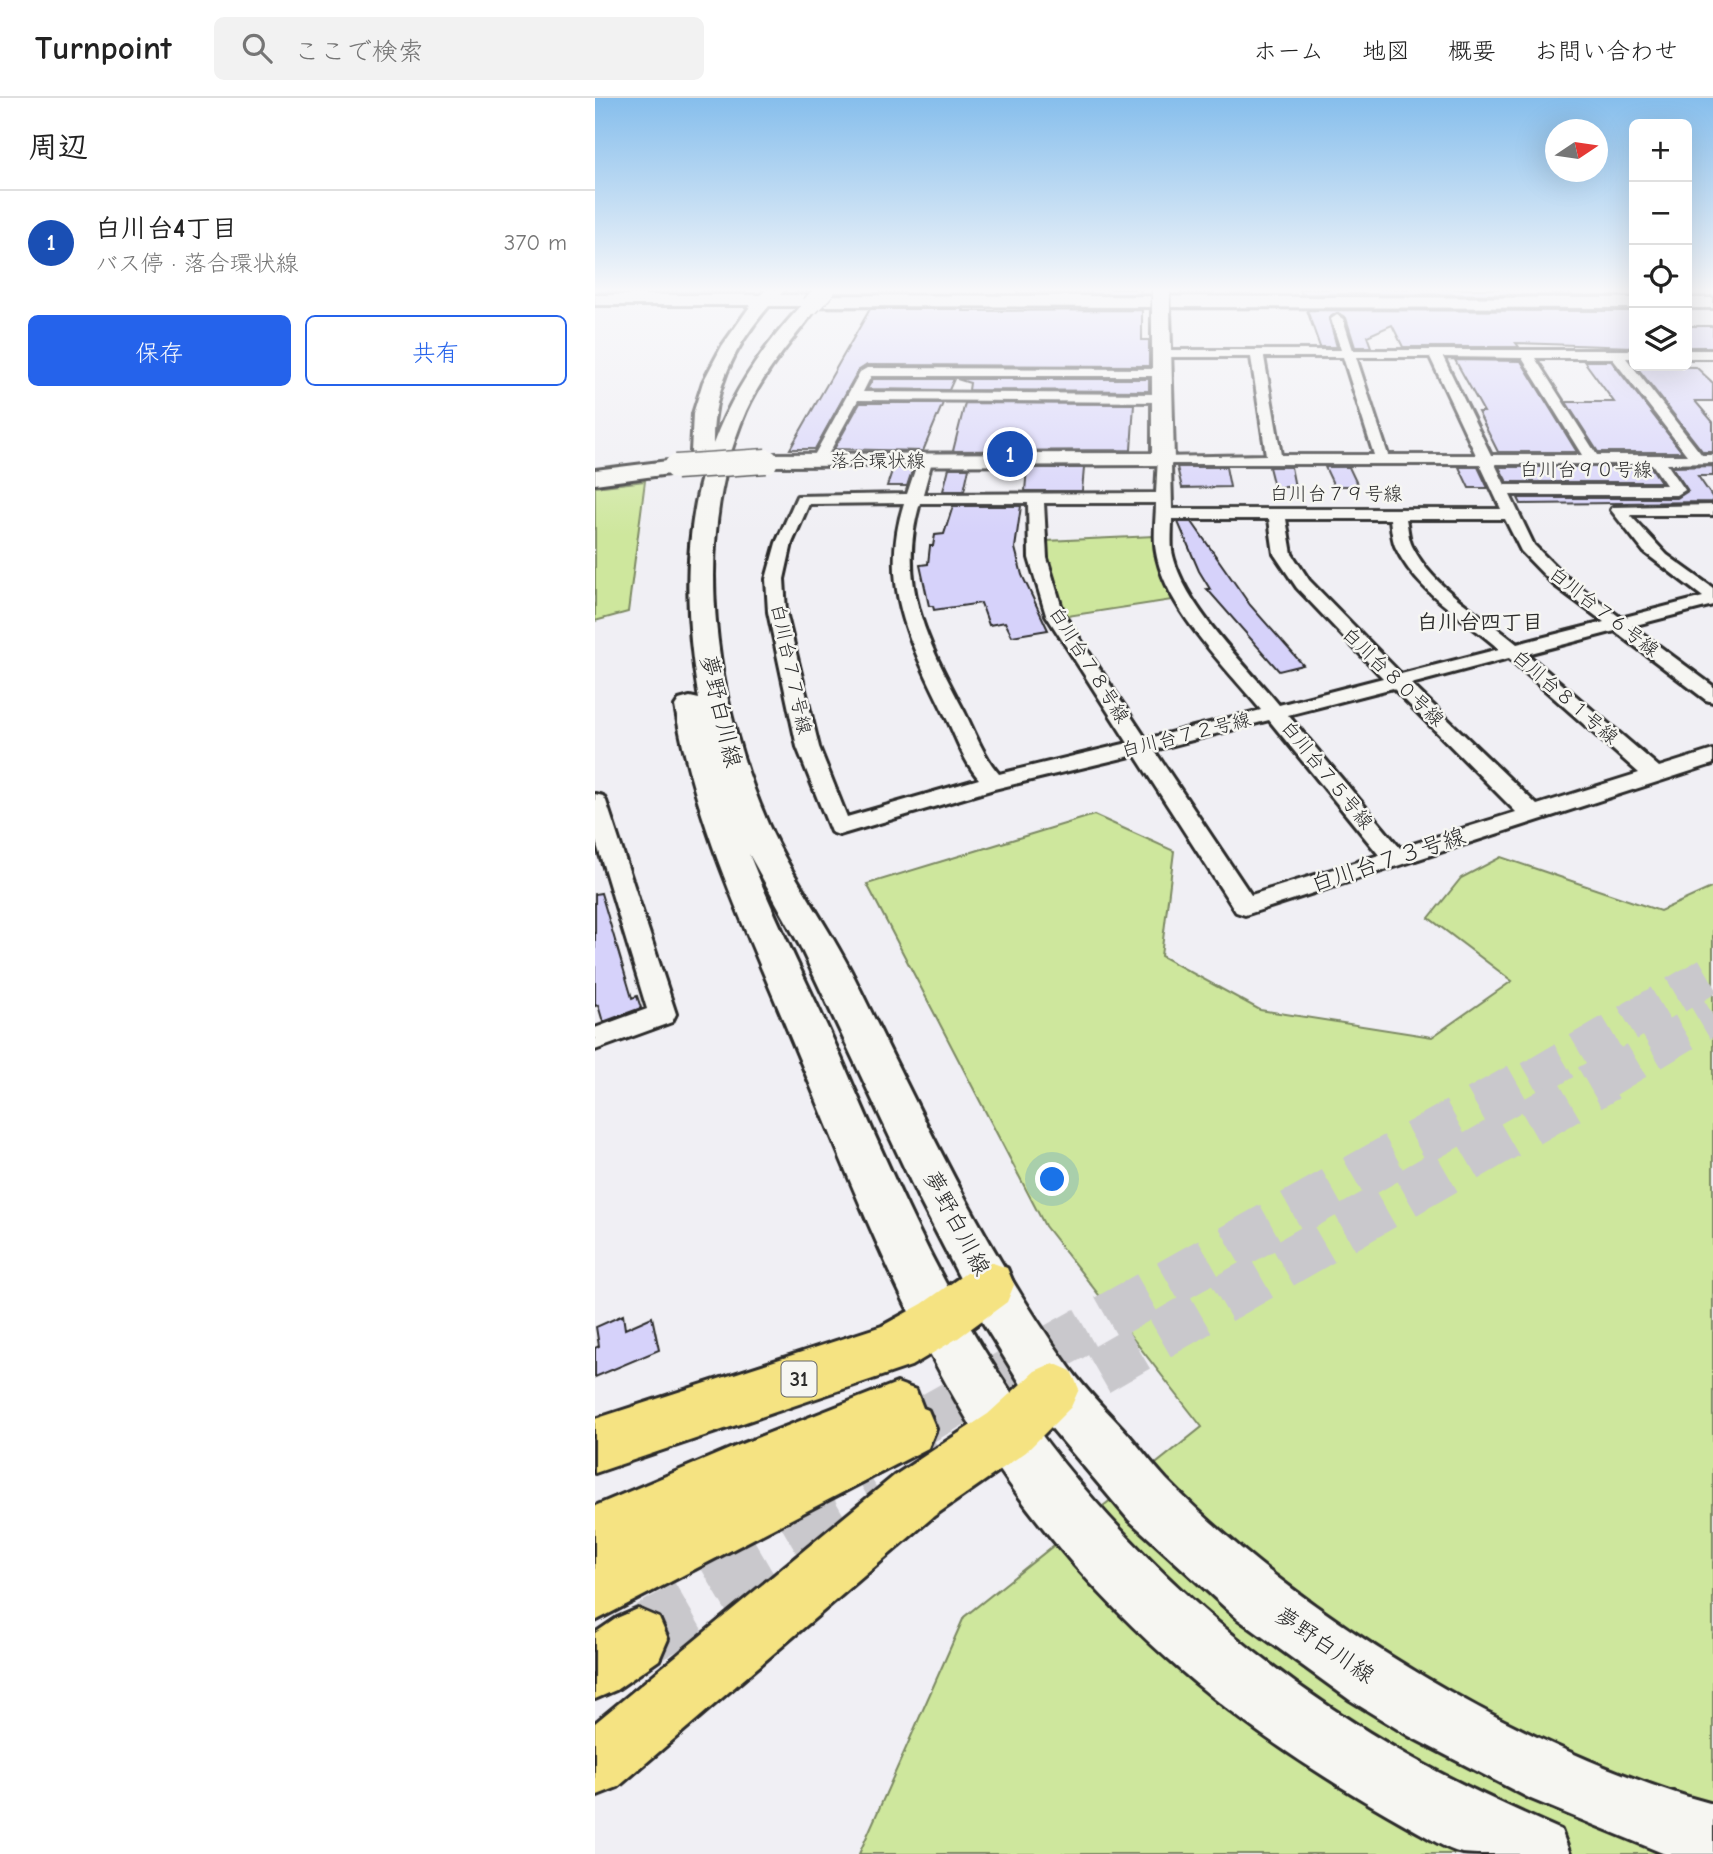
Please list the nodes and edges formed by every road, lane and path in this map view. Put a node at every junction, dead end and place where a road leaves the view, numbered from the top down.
1 (719, 371) edge
2 (743, 371) edge
3 (780, 371) edge
4 (876, 371) edge
5 (1163, 371) edge
6 (1260, 371) edge
7 (1354, 371) edge
8 (1443, 371) edge
9 (1537, 371) edge
10 (1631, 371) edge
11 (854, 396) junction
12 (1162, 398) junction
13 (700, 457) junction
14 (1274, 458) junction
15 (1382, 458) junction
16 (1484, 458) junction
17 (1592, 459) junction
18 (1656, 459) junction
19 (1706, 459) edge
20 (1163, 460) junction
21 (818, 461) junction
22 (925, 461) junction
23 (595, 477) edge
24 (1499, 489) junction
25 (1036, 499) junction
26 (914, 500) junction
27 (1163, 506) junction
28 (1713, 510) edge
29 (1510, 514) junction
30 (795, 518) joint
31 (1278, 519) junction
32 (1398, 519) junction
33 (1713, 598) edge
34 (1620, 625) junction
35 (1507, 647) junction
36 (1391, 674) junction
37 (1713, 696) edge
38 (1275, 712) junction
39 (1140, 747) junction
40 (1713, 757) edge
41 (1656, 776) junction
42 (993, 782) junction
43 (595, 801) edge
44 (829, 805) joint
45 (1533, 815) junction
46 (1394, 857) junction
47 (595, 1040) edge
48 (990, 1285) junction
49 (940, 1321) junction
50 (1053, 1389) junction
51 (1007, 1433) junction
52 (595, 1446) edge
53 (595, 1535) edge
54 (595, 1592) edge
55 (595, 1764) edge
56 (1713, 1838) edge
57 (1537, 1854) edge

1 - 13 street
2 - 13 street, 夢野白川線
3 - 13 street
4 - 11 street
5 - 12 street
6 - 14 street
7 - 15 street
8 - 16 street, 白川台７６号線
9 - 17 street
10 - 19 street
11 - 12 street
11 - 21 street
12 - 20 street
13 - 21 street, 落合環状線, bridge
13 - 23 street, 落合環状線
13 - 48 street, 夢野白川線
13 - 49 street, 夢野白川線
14 - 15 street
14 - 20 street
15 - 16 street
16 - 17 street
16 - 24 street, 白川台７６号線
17 - 18 street
18 - 19 street
18 - 24 street, 白川台９０号線
20 - 22 street, 落合環状線
20 - 27 street
21 - 22 street, 落合環状線
22 - 26 street
24 - 29 street, 白川台７６号線
25 - 26 street, 白川台７７号線
25 - 27 street, 白川台７７号線
25 - 39 street, 白川台７８号線
26 - 30 street, 白川台７７号線
26 - 42 street
27 - 31 street, 白川台７９号線
27 - 38 street, 白川台７５号線
28 - 33 street
29 - 32 street, 白川台７９号線
29 - 34 street, 白川台７６号線
30 - 44 street, 白川台７７号線
31 - 32 street, 白川台７９号線
31 - 36 street, 白川台８０号線
32 - 35 street, 白川台８１号線
33 - 34 street, 白川台７２号線
34 - 35 street, 白川台７２号線
34 - 37 street, 白川台７６号線
35 - 36 street, 白川台７２号線
35 - 41 street, 白川台８１号線
36 - 38 street, 白川台７２号線
36 - 45 street, 白川台８０号線
38 - 39 street, 白川台７２号線
38 - 46 street, 白川台７５号線
39 - 42 street, 白川台７２号線
39 - 46 street, 白川台７３号線
40 - 41 street, 白川台７３号線
41 - 45 street, 白川台７３号線
42 - 44 street, 白川台７７号線
43 - 47 street
45 - 46 street, 白川台７３号線
48 - 49 highway, 31
48 - 50 street, 夢野白川線
49 - 51 street, 夢野白川線
49 - 52 highway, 31
50 - 51 highway
50 - 56 street, 夢野白川線
51 - 55 highway
51 - 57 street, 夢野白川線
53 - 54 highway

